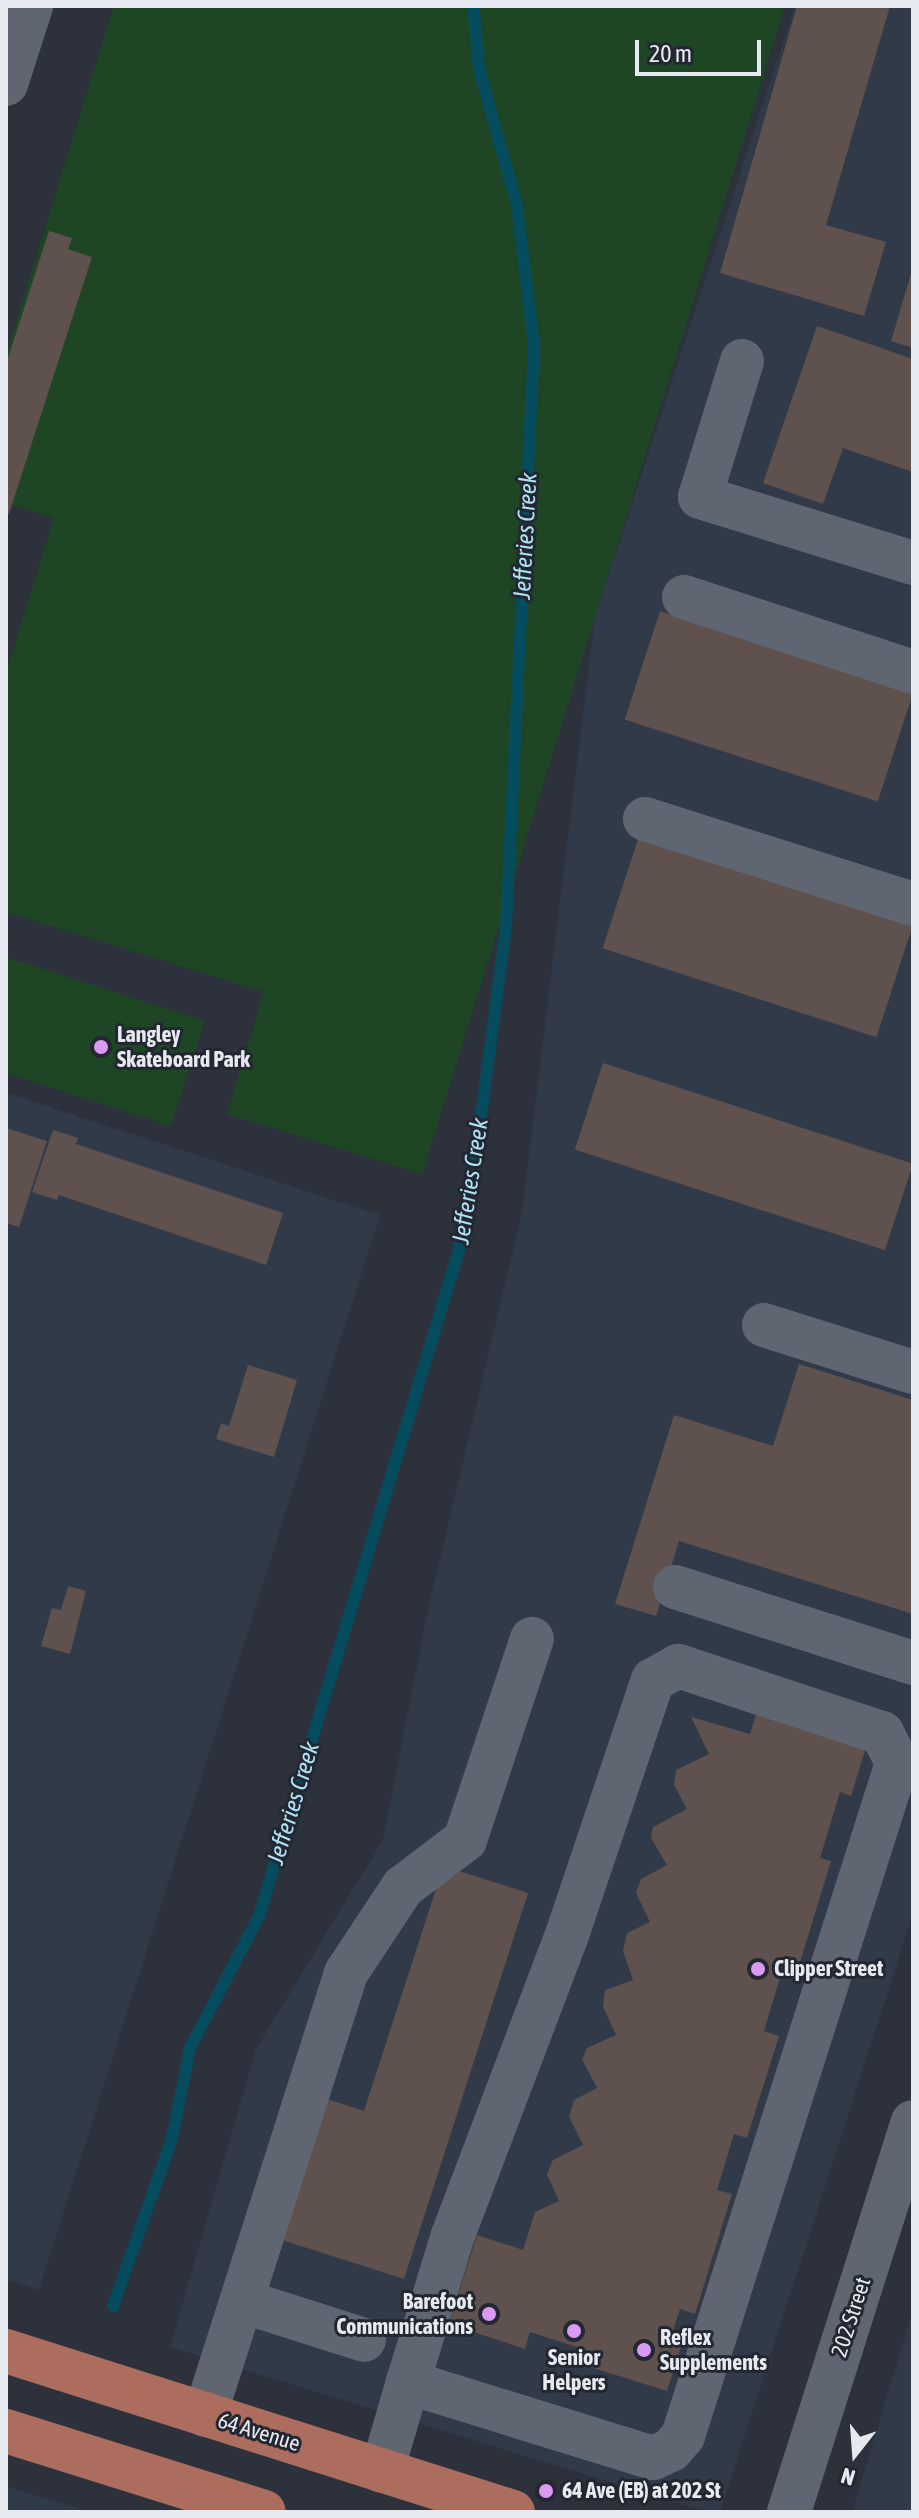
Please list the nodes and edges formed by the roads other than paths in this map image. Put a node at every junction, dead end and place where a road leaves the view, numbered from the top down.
1 (31, 6) edge
2 (8, 71) edge
3 (742, 361) dead end
4 (913, 563) edge
5 (684, 597) dead end
6 (913, 672) edge
7 (645, 819) dead end
8 (913, 904) edge
9 (764, 1325) dead end
10 (913, 1372) edge
11 (675, 1587) dead end
12 (532, 1639) dead end
13 (913, 1663) edge
14 (905, 1765) edge
15 (913, 2122) edge
16 (242, 2301) junction
17 (364, 2340) dead end
18 (6, 2351) edge
19 (408, 2382) junction
20 (205, 2415) junction
21 (6, 2431) edge
22 (382, 2471) junction
23 (264, 2512) edge
24 (513, 2512) edge
25 (789, 2512) edge

1 - 2 street
3 - 4 street
5 - 6 street
7 - 8 street
9 - 10 street
11 - 13 street
12 - 16 street
14 - 19 street
14 - 19 street
15 - 25 street, 202 Street
16 - 17 street
16 - 20 street
18 - 20 main road, 64 Avenue
19 - 22 street
20 - 22 main road, 64 Avenue
21 - 23 main road
22 - 24 main road, 64 Avenue

